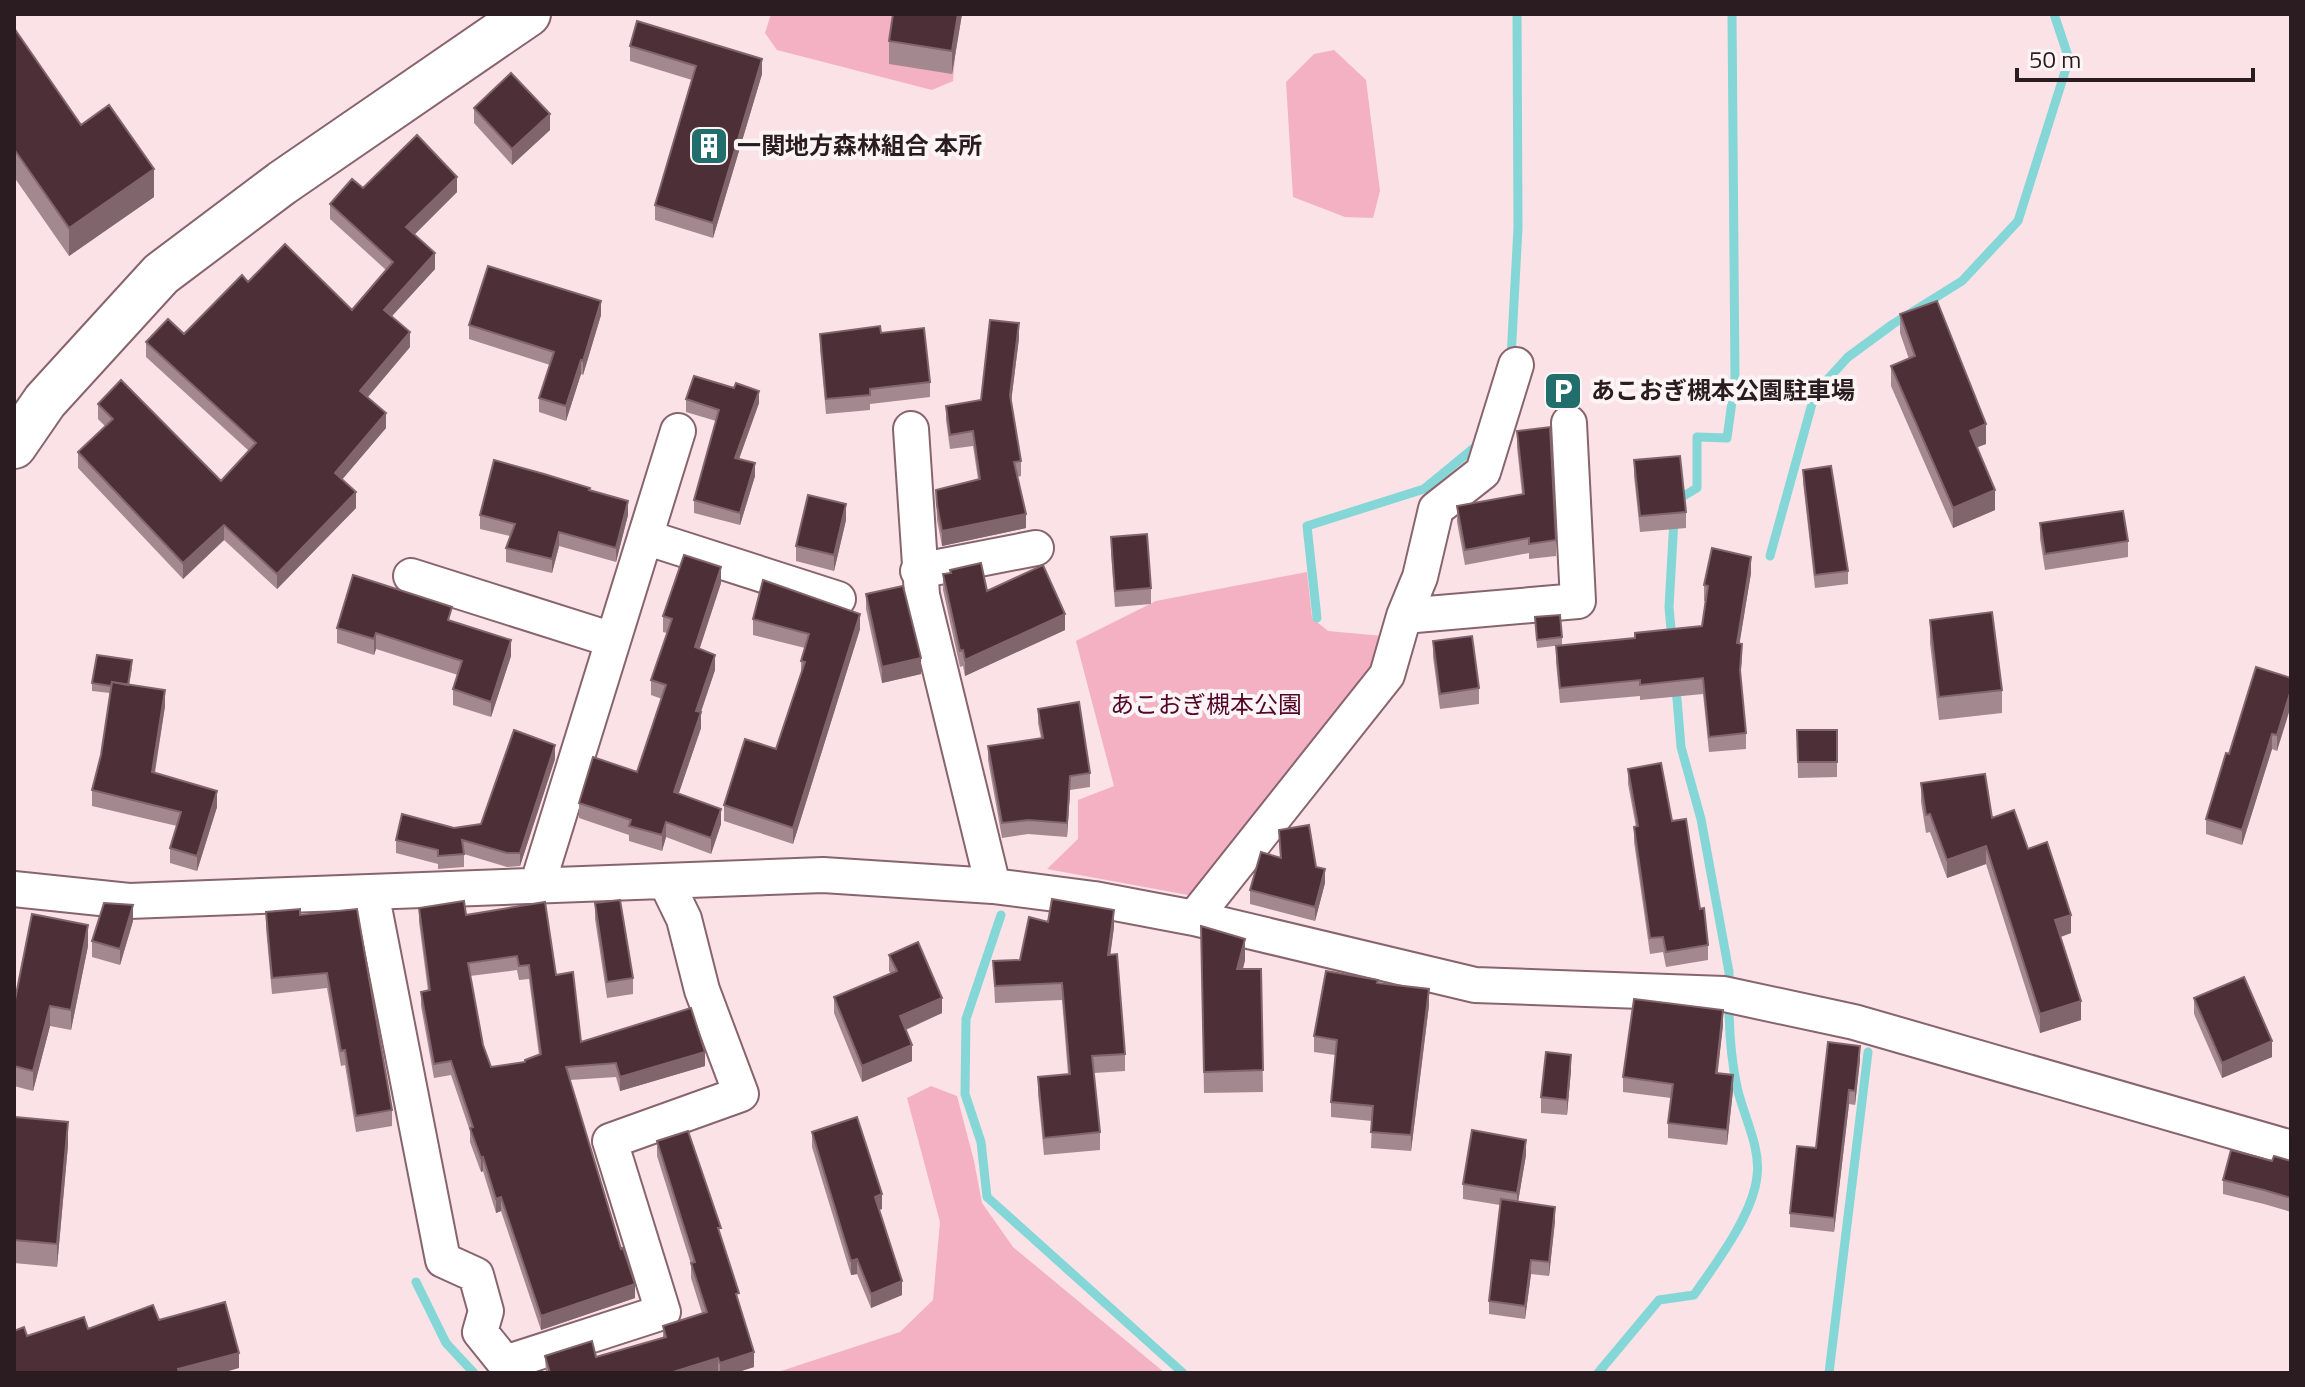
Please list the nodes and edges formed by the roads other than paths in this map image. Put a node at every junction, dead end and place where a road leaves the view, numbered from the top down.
1 (528, 14) edge
2 (1516, 365) dead end
3 (1569, 423) dead end
4 (911, 429) dead end
5 (678, 431) dead end
6 (14, 446) edge
7 (645, 537) junction
8 (1036, 548) dead end
9 (918, 571) junction
10 (411, 576) dead end
11 (838, 599) dead end
12 (1404, 616) junction
13 (613, 640) junction
14 (666, 882) junction
15 (537, 886) junction
16 (993, 886) junction
17 (14, 889) edge
18 (371, 892) junction
19 (1194, 918) junction
20 (2291, 1148) edge

1 - 6 street
2 - 12 street
3 - 12 street
4 - 9 street
5 - 7 street
7 - 11 street
7 - 13 street
8 - 9 street
9 - 16 street
10 - 13 street
12 - 19 street
13 - 15 street
14 - 15 street
14 - 16 street
14 - 18 street
15 - 18 street
16 - 19 street
17 - 18 street
19 - 20 street

